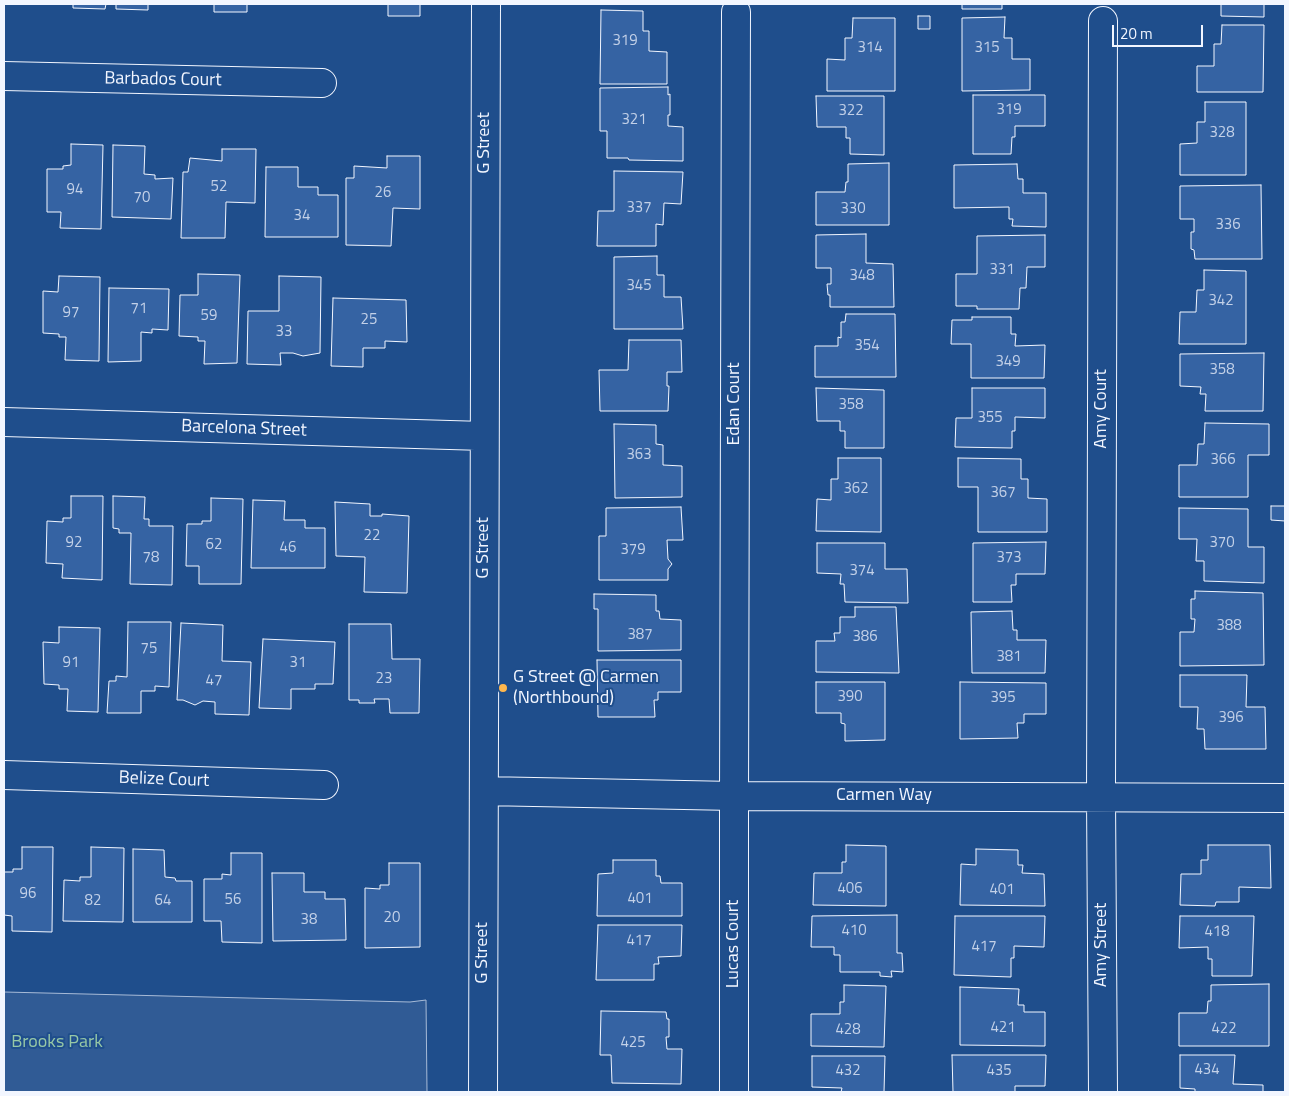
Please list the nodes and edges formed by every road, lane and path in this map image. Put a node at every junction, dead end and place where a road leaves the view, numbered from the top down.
1 (486, 4) edge
2 (736, 12) dead end
3 (1103, 21) dead end
4 (4, 76) edge
5 (322, 83) dead end
6 (4, 422) edge
7 (484, 436) junction
8 (4, 775) edge
9 (324, 785) dead end
10 (484, 791) junction
11 (734, 796) junction
12 (1101, 797) junction
13 (1285, 798) edge
14 (483, 1092) edge
15 (734, 1092) edge
16 (1103, 1092) edge

1 - 7 street, G Street
2 - 11 street, Edan Court
3 - 12 street, Amy Court
4 - 5 street, Barbados Court
6 - 7 street, Barcelona Street
7 - 10 street, G Street
8 - 9 street, Belize Court
10 - 11 street, Carmen Way
10 - 14 street, G Street
11 - 12 street, Carmen Way
11 - 15 street, Lucas Court
12 - 13 street, Carmen Way
12 - 16 street, Amy Street

